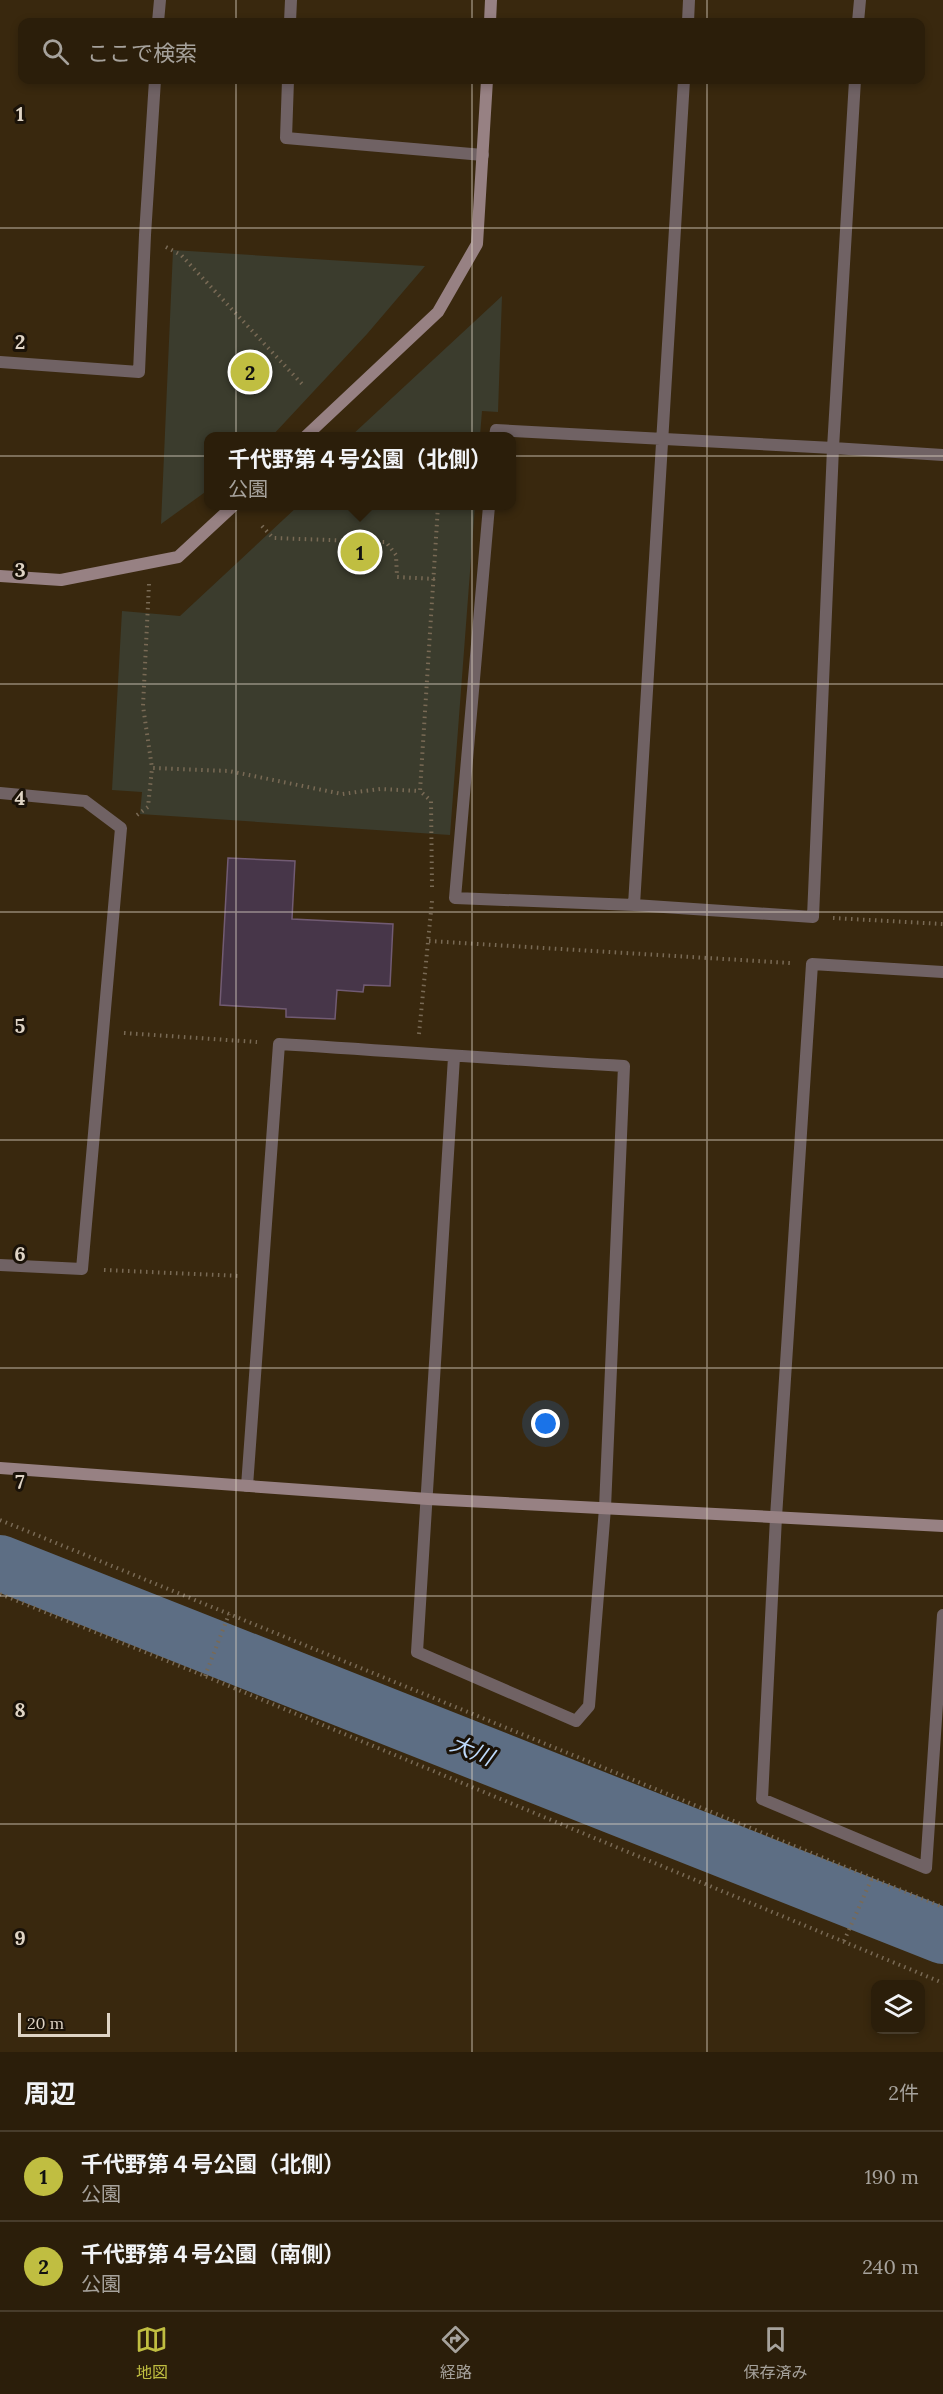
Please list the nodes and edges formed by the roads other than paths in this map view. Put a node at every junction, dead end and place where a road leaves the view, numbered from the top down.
1 (160, 0) edge
2 (291, 0) edge
3 (491, 0) edge
4 (689, 0) edge
5 (860, 0) edge
6 (158, 18) edge
7 (290, 18) edge
8 (490, 18) edge
9 (688, 18) edge
10 (858, 18) edge
11 (155, 84) edge
12 (288, 84) edge
13 (487, 84) edge
14 (684, 84) edge
15 (855, 84) edge
16 (483, 155) junction
17 (0, 362) edge
18 (310, 432) edge
19 (496, 432) edge
20 (661, 439) junction
21 (833, 448) junction
22 (943, 455) edge
23 (229, 510) edge
24 (489, 510) edge
25 (0, 576) edge
26 (0, 793) edge
27 (634, 905) junction
28 (943, 972) edge
29 (454, 1057) junction
30 (0, 1265) edge
31 (0, 1468) edge
32 (247, 1486) junction
33 (428, 1499) junction
34 (605, 1508) junction
35 (776, 1517) junction
36 (943, 1526) edge
37 (943, 1615) edge

1 - 6 street
2 - 7 street
3 - 8 street
4 - 9 street
5 - 10 street
11 - 17 street
12 - 16 street
13 - 16 street
14 - 20 street
15 - 21 street
16 - 18 street
19 - 20 street
20 - 21 street
20 - 27 street
21 - 22 street
21 - 27 street
23 - 25 street
24 - 27 street
26 - 30 street
28 - 35 street
29 - 32 street
29 - 33 street
29 - 34 street
31 - 32 street
32 - 33 street
33 - 34 street
33 - 34 street
34 - 35 street
35 - 36 street
35 - 37 street

